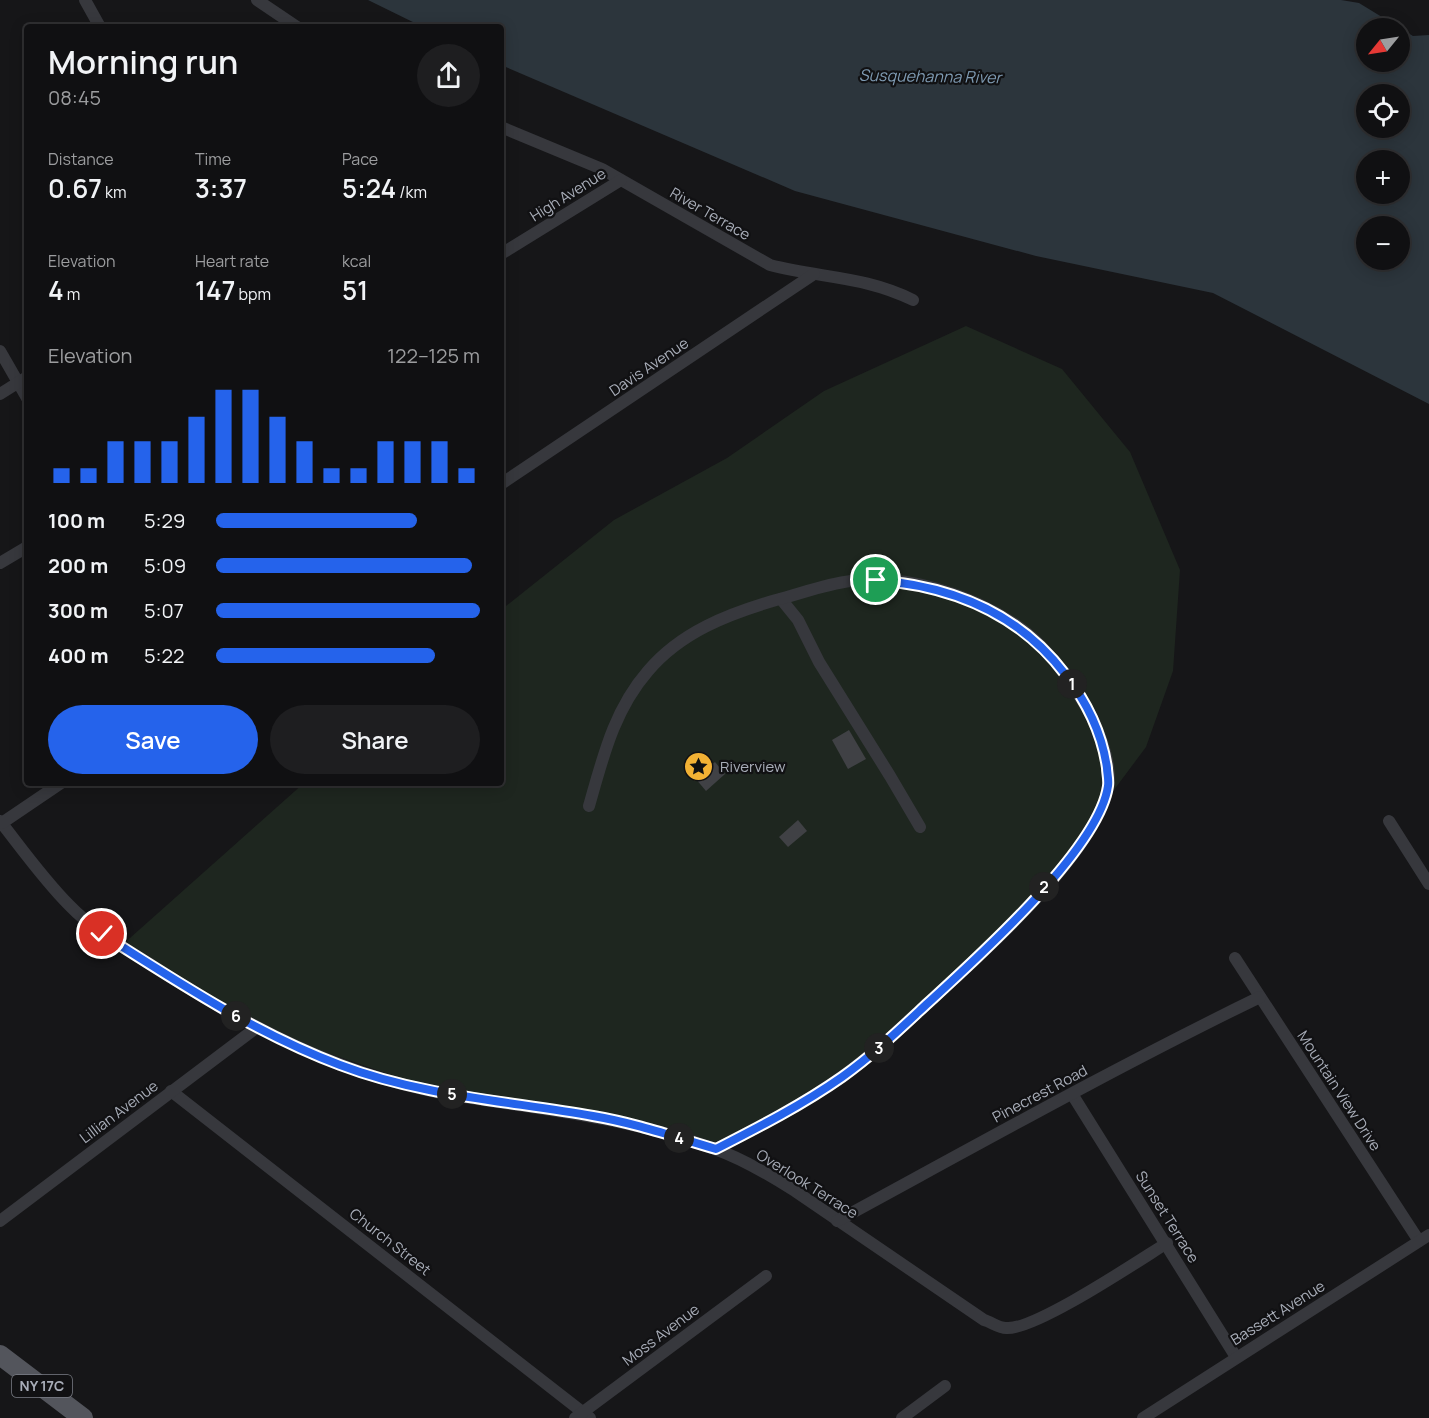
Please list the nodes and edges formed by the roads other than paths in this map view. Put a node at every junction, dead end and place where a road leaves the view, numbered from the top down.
1 (85, 0) edge
2 (257, 0) edge
3 (98, 24) edge
4 (293, 24) edge
5 (504, 128) edge
6 (621, 180) junction
7 (504, 252) edge
8 (814, 274) junction
9 (913, 300) dead end
10 (0, 351) edge
11 (22, 380) edge
12 (0, 394) edge
13 (504, 482) edge
14 (24, 549) edge
15 (0, 563) edge
16 (781, 599) junction
17 (56, 786) edge
18 (589, 806) dead end
19 (1389, 821) dead end
20 (1, 822) edge
21 (920, 827) dead end
22 (1429, 884) edge
23 (1235, 958) dead end
24 (1260, 997) junction
25 (256, 1028) junction
26 (171, 1091) junction
27 (1072, 1094) junction
28 (716, 1149) junction
29 (0, 1221) edge
30 (837, 1221) junction
31 (1424, 1238) edge
32 (1167, 1243) junction
33 (766, 1276) dead end
34 (0, 1355) edge
35 (1236, 1357) junction
36 (945, 1386) dead end
37 (582, 1416) edge
38 (82, 1418) edge
39 (902, 1418) edge
40 (1143, 1418) edge

1 - 3 street
2 - 4 street
5 - 6 street, River Terrace
6 - 7 street, High Avenue
6 - 8 street, River Terrace
8 - 9 street, River Terrace
8 - 13 street, Davis Avenue
10 - 11 street
11 - 12 street
14 - 15 street
16 - 18 street
16 - 21 street
16 - 28 street
17 - 20 street
19 - 22 street
20 - 25 street, Overlook Terrace
23 - 24 street, Mountain View Drive
24 - 27 street, Pinecrest Road
24 - 31 street, Mountain View Drive
25 - 26 street, Lillian Avenue
25 - 28 street, Overlook Terrace
26 - 29 street, Lillian Avenue
26 - 37 street, Church Street
27 - 30 street, Pinecrest Road
27 - 32 street, Sunset Terrace
28 - 30 street, Overlook Terrace
30 - 32 street, Overlook Terrace
31 - 35 street, Bassett Avenue
32 - 35 street, Sunset Terrace
33 - 37 street, Moss Avenue
34 - 38 main road, NY 17C
35 - 40 street, Bassett Avenue
36 - 39 street

